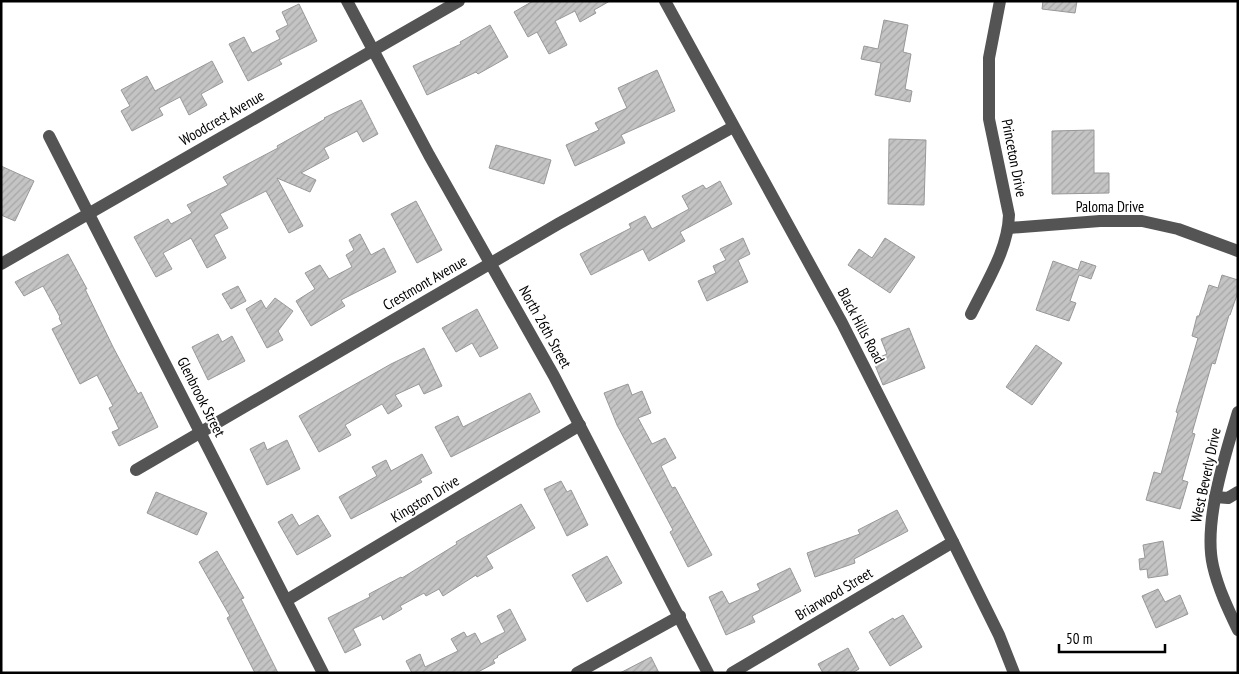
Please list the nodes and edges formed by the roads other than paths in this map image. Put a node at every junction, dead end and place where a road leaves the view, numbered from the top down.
1 (347, 1) edge
2 (459, 1) edge
3 (665, 1) edge
4 (1000, 1) edge
5 (372, 49) junction
6 (733, 127) junction
7 (49, 136) dead end
8 (88, 213) junction
9 (1009, 228) junction
10 (1238, 251) edge
11 (1, 264) edge
12 (491, 264) junction
13 (971, 314) dead end
14 (1238, 412) edge
15 (580, 425) junction
16 (201, 433) junction
17 (136, 470) dead end
18 (1238, 492) edge
19 (1215, 497) junction
20 (953, 542) junction
21 (287, 600) junction
22 (680, 616) junction
23 (1238, 630) edge
24 (323, 673) edge
25 (577, 673) edge
26 (708, 673) edge
27 (732, 673) edge
28 (1014, 673) edge

1 - 5 street, North 26th Street
2 - 5 street, Woodcrest Avenue
3 - 6 street, Black Hills Road
4 - 9 street, Princeton Drive
5 - 8 street, Woodcrest Avenue
5 - 12 street, North 26th Street
6 - 12 street, Crestmont Avenue
6 - 20 street, Black Hills Road
7 - 8 street, Glenbrook Street
8 - 11 street, Woodcrest Avenue
8 - 16 street, Glenbrook Street
9 - 10 street, Paloma Drive
9 - 13 street, Princeton Drive
12 - 15 street, North 26th Street
12 - 16 street, Crestmont Avenue
14 - 19 street, West Beverly Drive
15 - 21 street, Kingston Drive
15 - 22 street, North 26th Street
16 - 17 street, Crestmont Avenue
16 - 21 street, Glenbrook Street
18 - 19 street
19 - 23 street, West Beverly Drive
20 - 27 street, Briarwood Street
20 - 28 street, Black Hills Road
21 - 24 street, Glenbrook Street
22 - 25 street
22 - 26 street, North 26th Street

